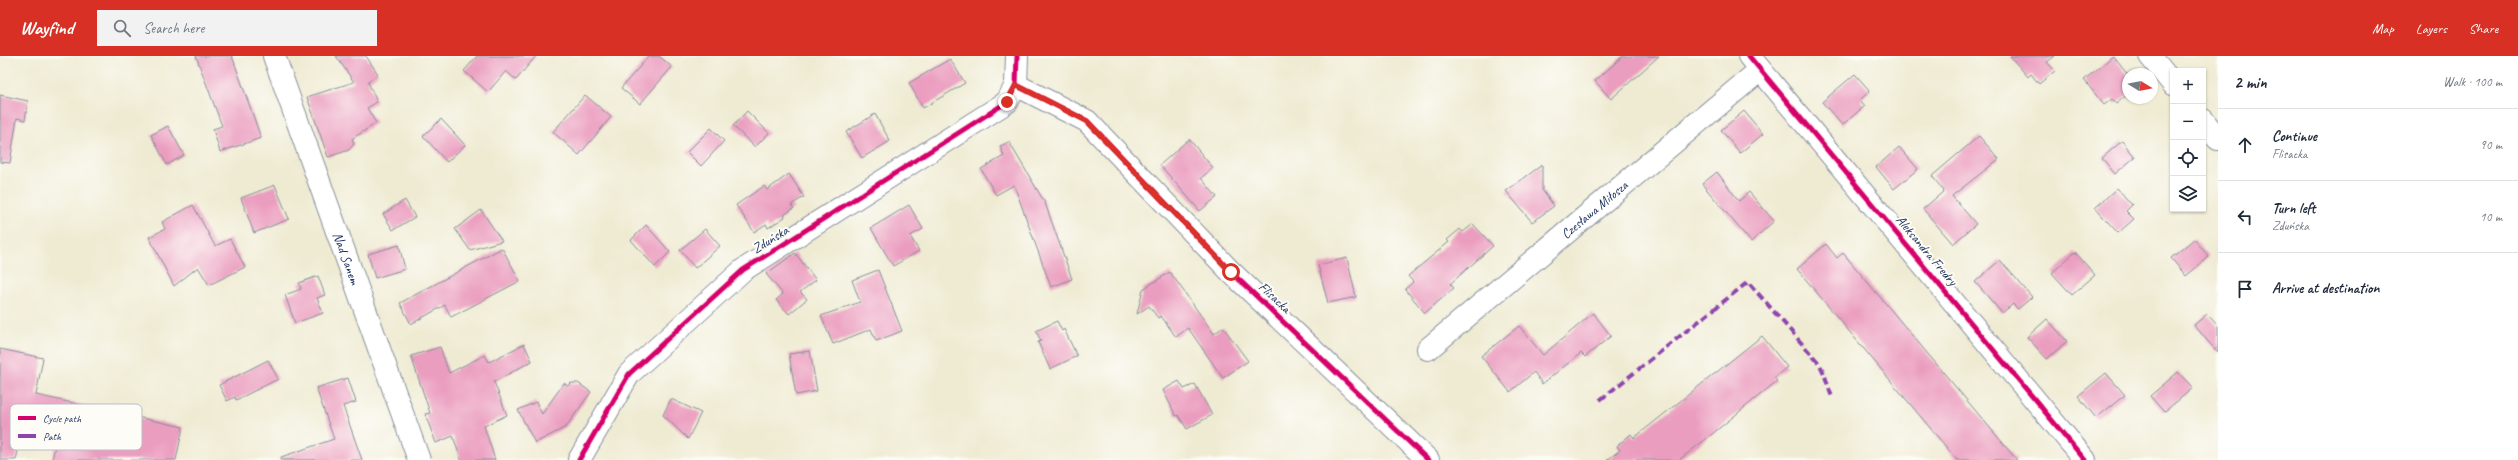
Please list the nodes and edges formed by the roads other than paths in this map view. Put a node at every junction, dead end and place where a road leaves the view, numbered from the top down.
1 (274, 56) edge
2 (1017, 56) edge
3 (2150, 56) edge
4 (1754, 63) edge
5 (2170, 80) edge
6 (1016, 85) junction
7 (2206, 124) edge
8 (2218, 138) edge
9 (1428, 349) dead end
10 (419, 460) edge
11 (579, 460) edge
12 (1428, 460) edge
13 (2085, 460) edge

1 - 10 street, Nad Sanem
2 - 6 street
3 - 5 street
4 - 9 street, Czesława Miłosza
4 - 13 street, Aleksandra Fredry
6 - 11 street, Zduńska
6 - 12 street, Flisacka
7 - 8 street

